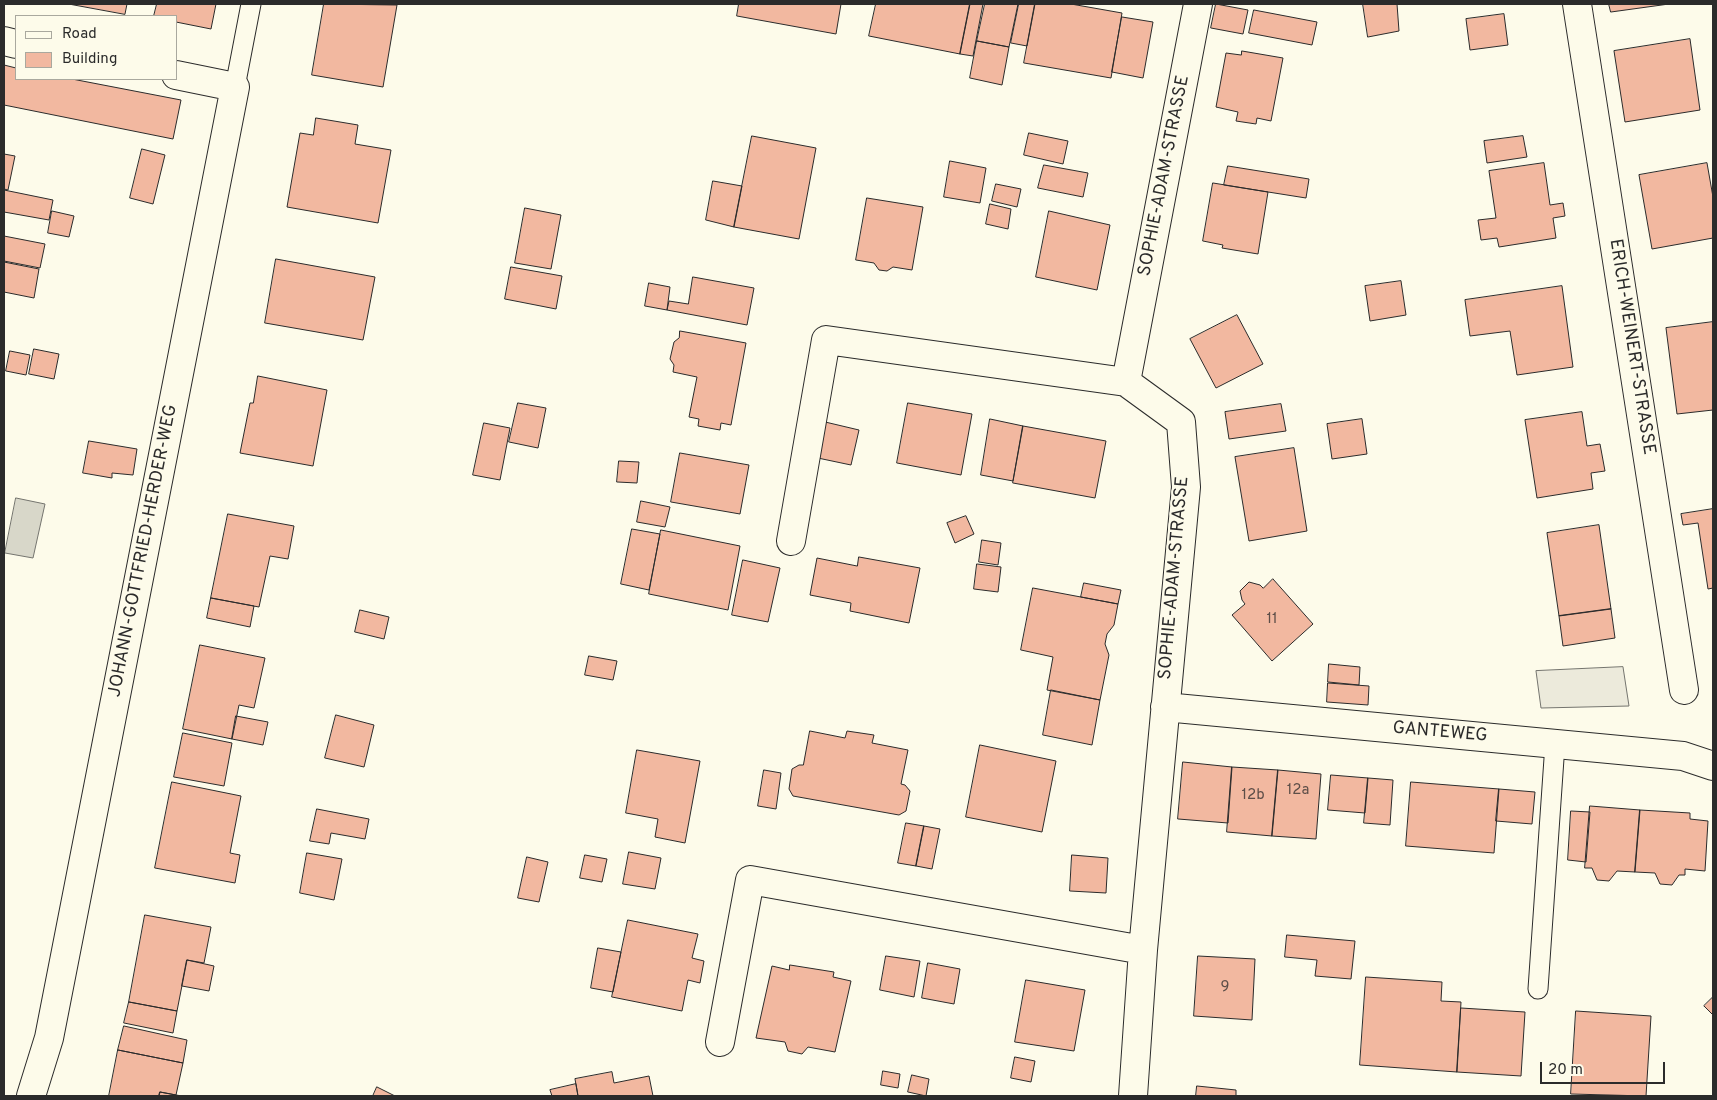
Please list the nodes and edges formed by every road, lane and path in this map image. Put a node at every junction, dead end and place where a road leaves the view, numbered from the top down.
1 (251, 4) edge
2 (1198, 4) edge
3 (1577, 4) edge
4 (178, 75) edge
5 (235, 87) junction
6 (1126, 382) junction
7 (791, 541) dead end
8 (1684, 690) dead end
9 (1165, 707) junction
10 (1555, 744) junction
11 (1713, 766) edge
12 (1143, 950) junction
13 (1538, 989) dead end
14 (720, 1042) dead end
15 (31, 1096) edge
16 (1133, 1096) edge

1 - 5 lane, JOHANN-GOTTFRIED-HERDER-WEG
2 - 6 street, SOPHIE-ADAM-STRASSE
3 - 8 street, ERICH-WEINERT-STRASSE
4 - 5 street
5 - 15 street, JOHANN-GOTTFRIED-HERDER-WEG
6 - 7 street
6 - 9 street, SOPHIE-ADAM-STRASSE
9 - 10 street, GANTEWEG
9 - 12 street, SOPHIE-ADAM-STRASSE
10 - 11 street, GANTEWEG
10 - 13 lane
12 - 14 street
12 - 16 street, SOPHIE-ADAM-STRASSE

